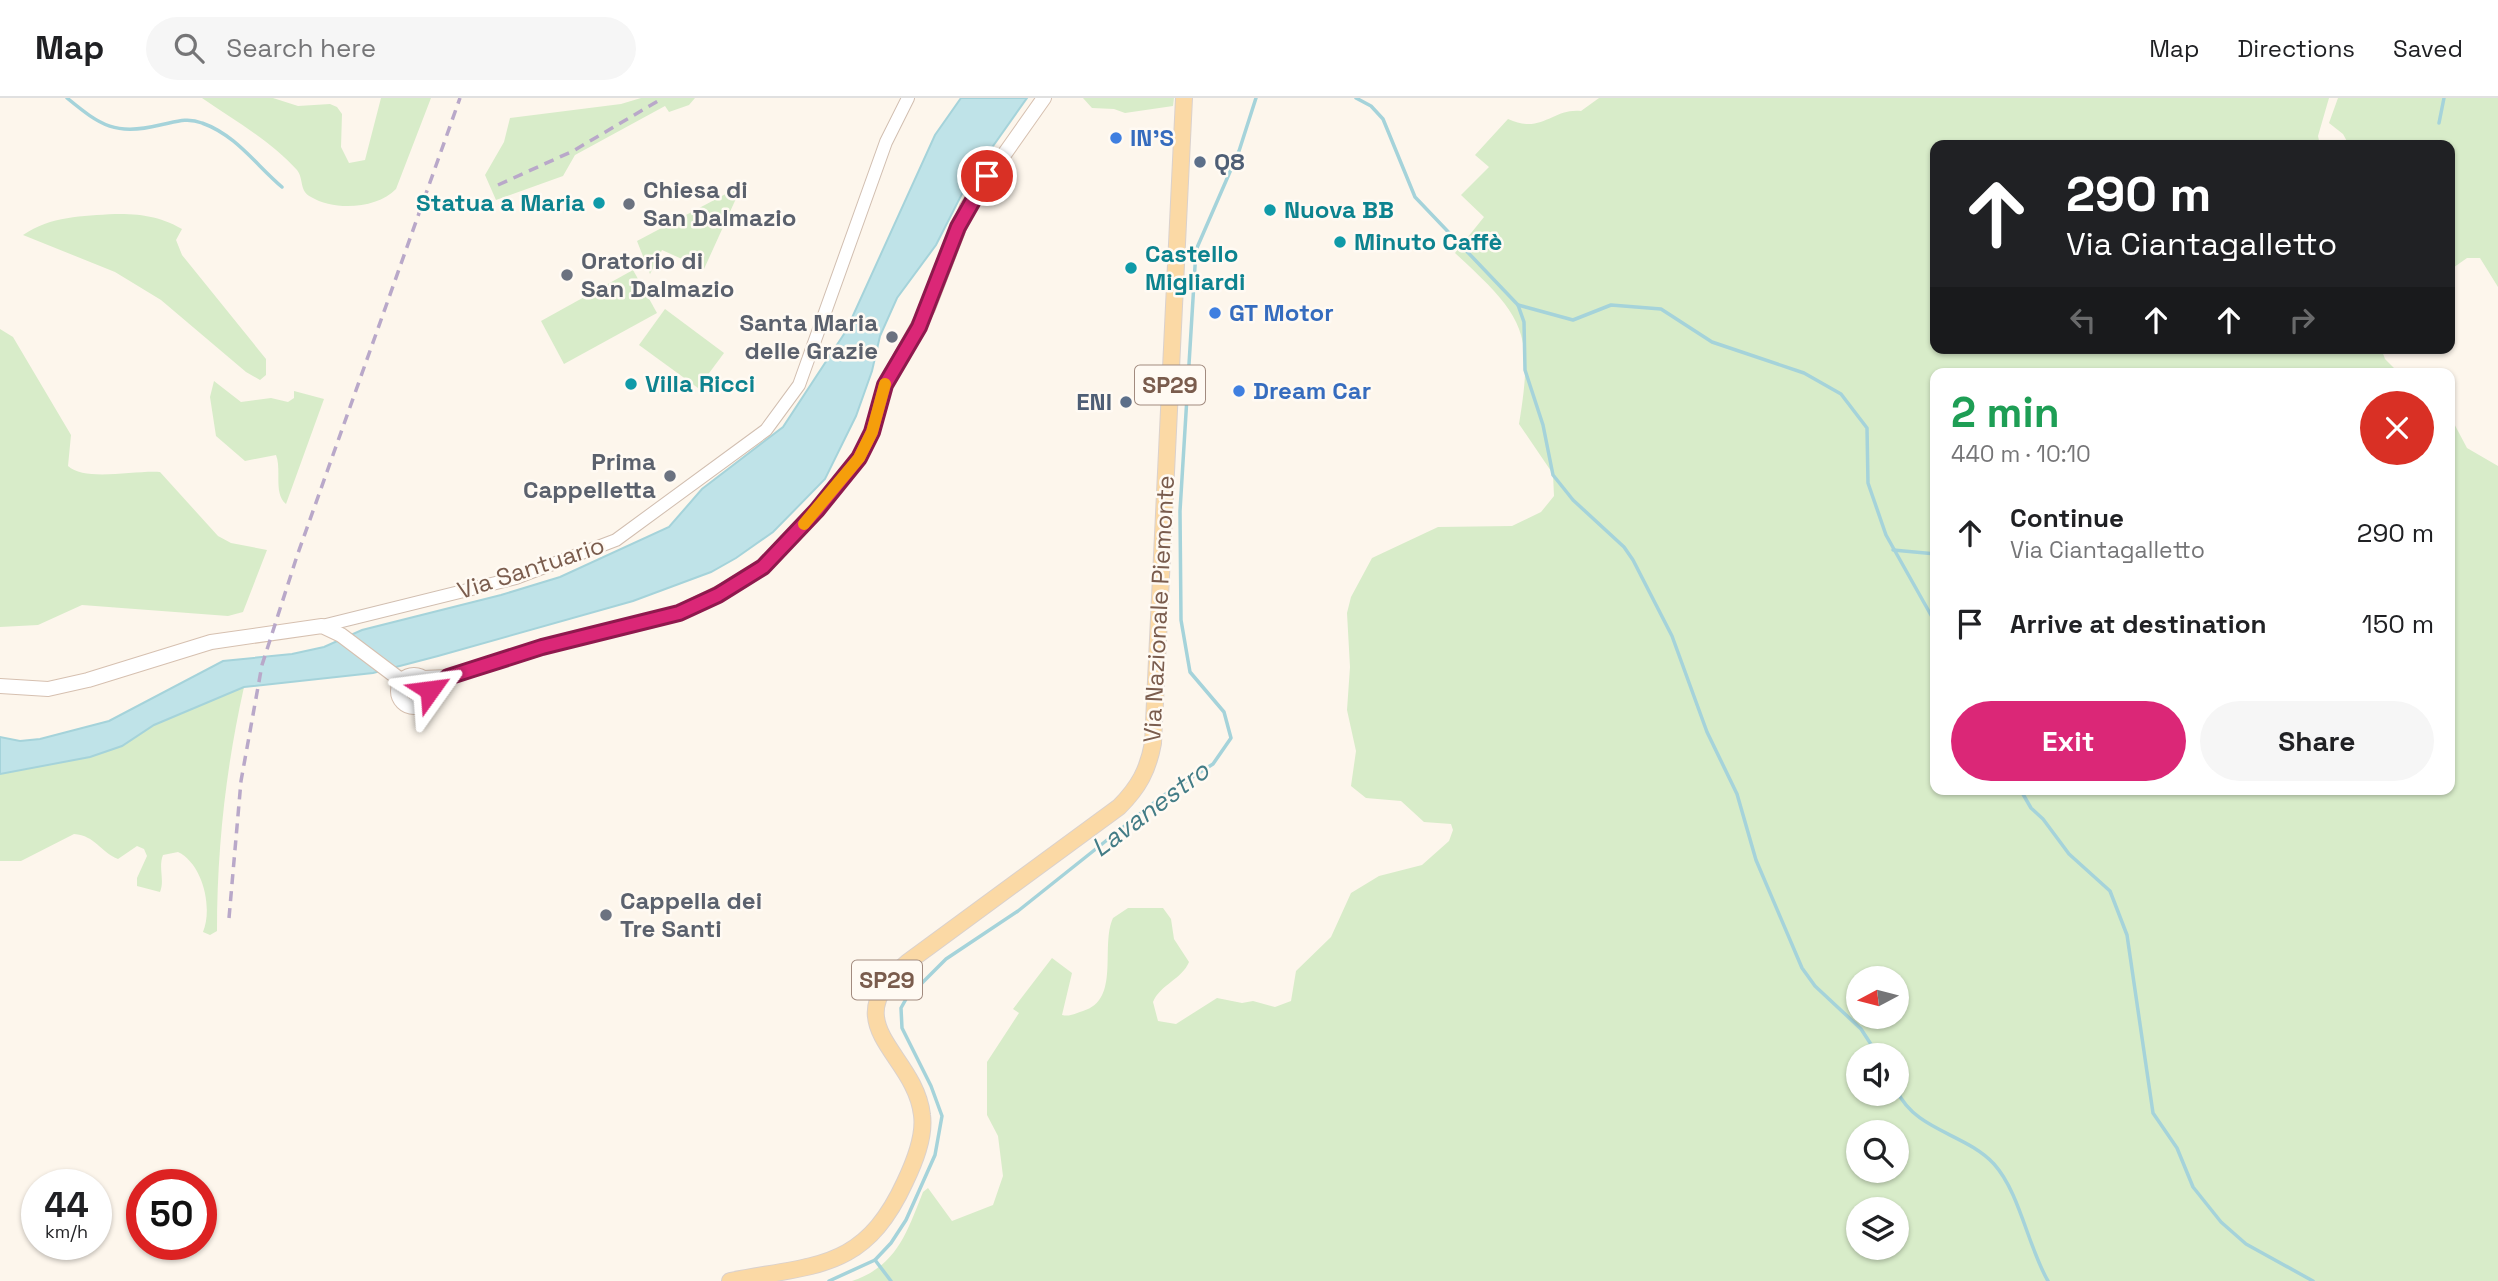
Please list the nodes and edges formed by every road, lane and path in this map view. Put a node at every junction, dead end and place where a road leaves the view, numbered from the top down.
1 (908, 98) edge
2 (1044, 98) edge
3 (1184, 98) edge
4 (322, 626) junction
5 (448, 677) junction
6 (423, 678) junction
7 (402, 681) junction
8 (0, 686) edge
9 (430, 694) junction
10 (730, 1281) edge

1 - 4 street, Via Santuario
2 - 5 main road
3 - 10 main road, Via Nazionale Piemonte / SP29
4 - 7 main road
4 - 8 main road, Via Santuario
5 - 6 main road
5 - 9 main road
6 - 7 main road
6 - 9 main road
7 - 9 main road

